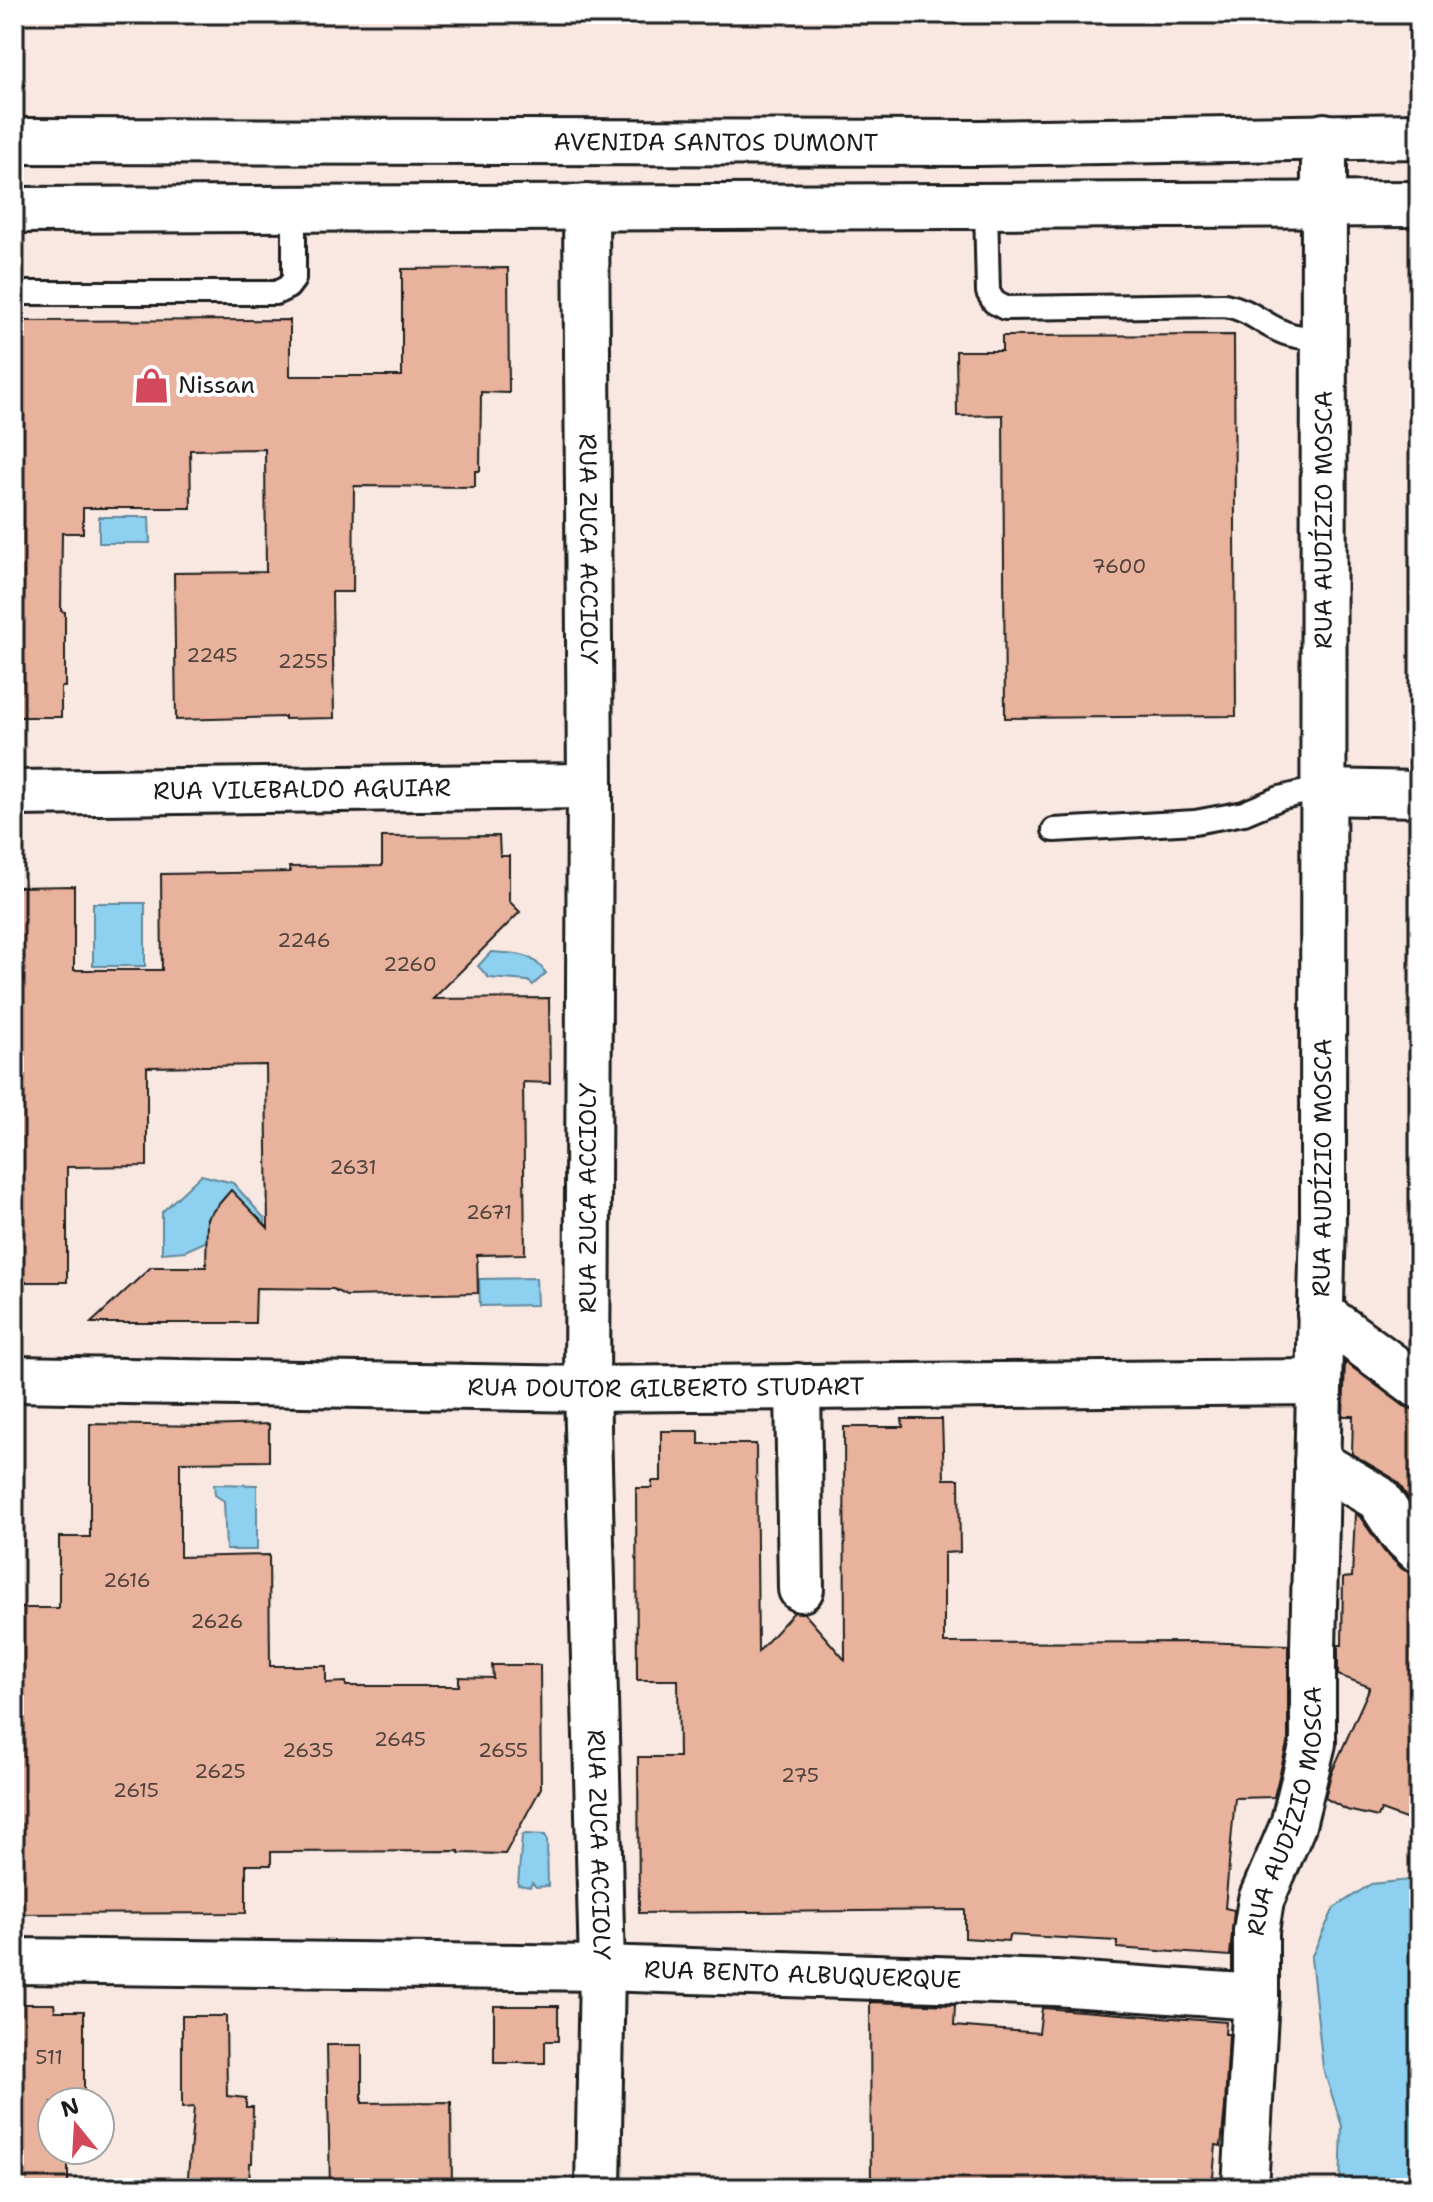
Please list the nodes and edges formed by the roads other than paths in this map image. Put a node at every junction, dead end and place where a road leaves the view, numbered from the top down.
1 (1324, 136) junction
2 (1419, 136) edge
3 (14, 141) edge
4 (1419, 204) edge
5 (1325, 205) junction
6 (986, 206) junction
7 (586, 207) junction
8 (294, 208) junction
9 (14, 210) edge
10 (14, 293) edge
11 (1325, 339) junction
12 (590, 786) junction
13 (1324, 792) junction
14 (14, 793) edge
15 (1419, 794) edge
16 (1054, 830) dead end
17 (1320, 1313) junction
18 (14, 1379) edge
19 (1319, 1382) junction
20 (798, 1386) junction
21 (1419, 1386) edge
22 (587, 1389) junction
23 (1317, 1462) junction
24 (1419, 1550) edge
25 (801, 1589) dead end
26 (14, 1961) edge
27 (602, 1968) junction
28 (1256, 1997) junction
29 (598, 2188) edge
30 (1245, 2188) edge

1 - 2 street, AVENIDA SANTOS DUMONT
1 - 3 street, AVENIDA SANTOS DUMONT
1 - 5 street, RUA AUDÍZIO MOSCA
4 - 5 street
5 - 6 street
5 - 11 street, RUA AUDÍZIO MOSCA
6 - 7 street
6 - 11 lane
7 - 8 street
7 - 12 street, RUA ZUCA ACCIOLY
8 - 9 street
8 - 10 lane
11 - 13 street, RUA AUDÍZIO MOSCA
12 - 14 street, RUA VILEBALDO AGUIAR
12 - 22 street, RUA ZUCA ACCIOLY
13 - 15 street
13 - 16 lane
13 - 17 street, RUA AUDÍZIO MOSCA
17 - 19 street, RUA AUDÍZIO MOSCA
17 - 21 street
18 - 22 street, RUA DOUTOR GILBERTO STUDART
19 - 20 street, RUA DOUTOR GILBERTO STUDART
19 - 23 street, RUA AUDÍZIO MOSCA
20 - 22 street, RUA DOUTOR GILBERTO STUDART
20 - 25 street
22 - 27 street, RUA ZUCA ACCIOLY
23 - 24 street
23 - 28 street, RUA AUDÍZIO MOSCA
26 - 27 street, RUA BENTO ALBUQUERQUE
27 - 28 street, RUA BENTO ALBUQUERQUE
27 - 29 street, RUA ZUCA ACCIOLY
28 - 30 street, RUA AUDÍZIO MOSCA

